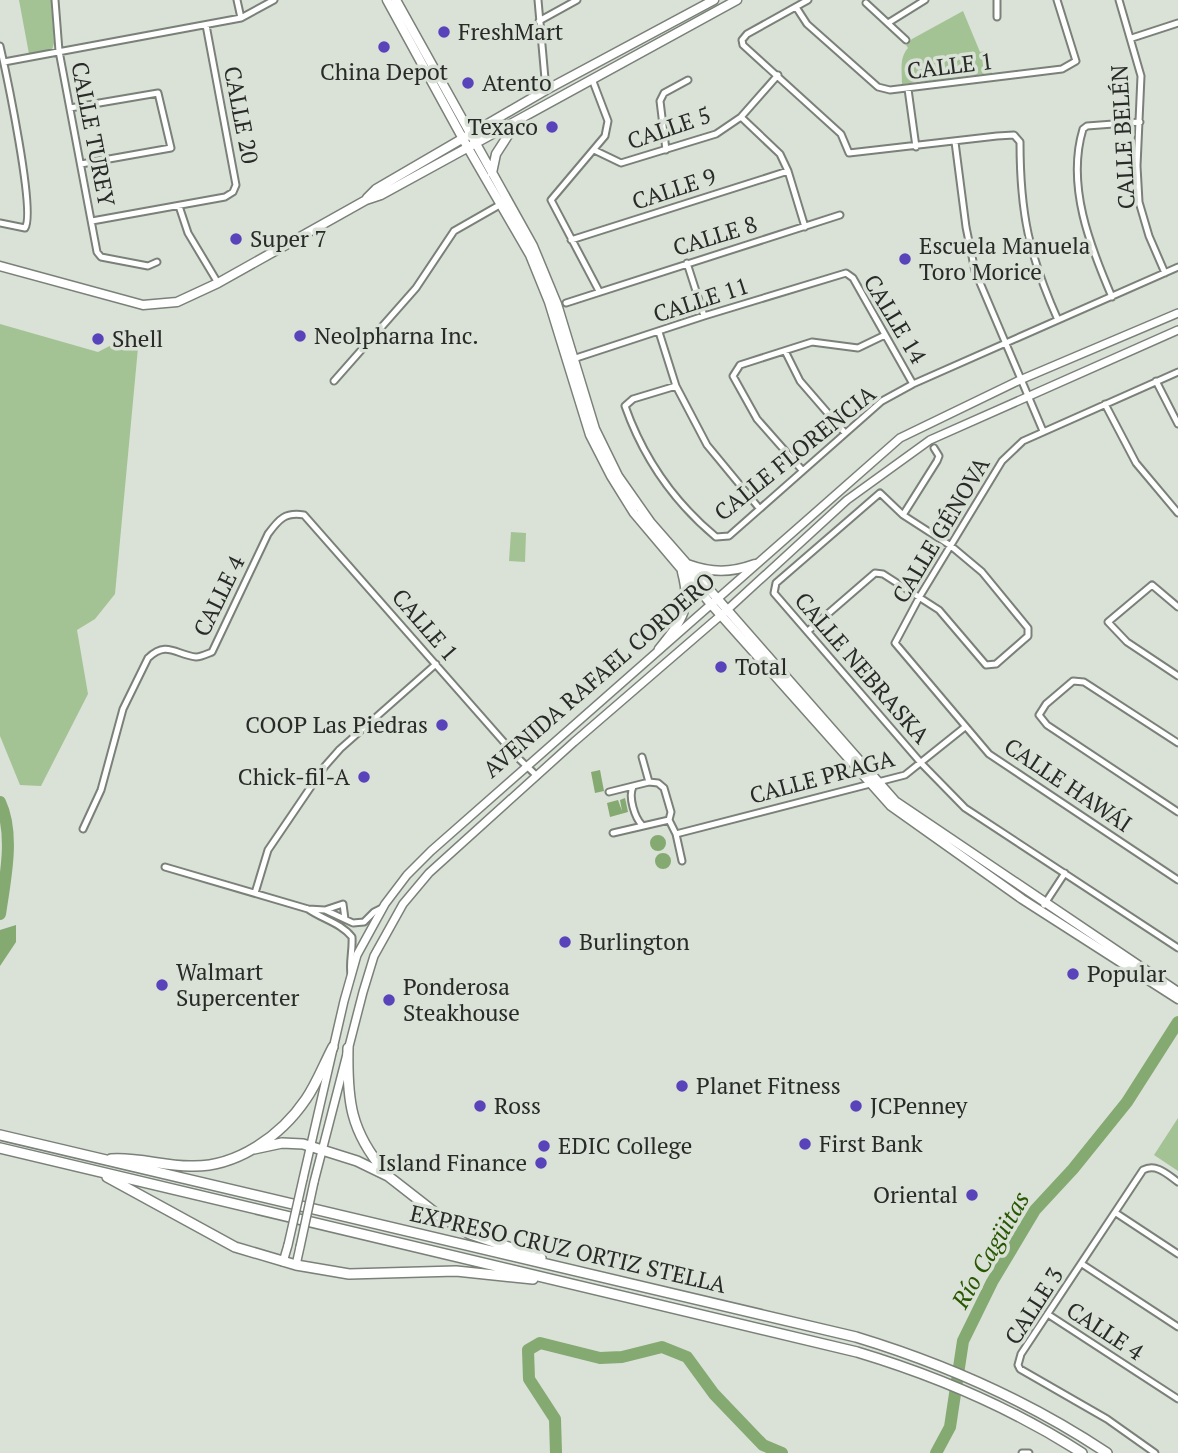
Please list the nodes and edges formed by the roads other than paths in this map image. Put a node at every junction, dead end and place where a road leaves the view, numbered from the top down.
1 (55, 0) edge
2 (237, 0) edge
3 (274, 0) edge
4 (387, 0) edge
5 (396, 0) edge
6 (538, 0) edge
7 (577, 0) edge
8 (714, 0) edge
9 (737, 0) edge
10 (808, 0) edge
11 (925, 0) edge
12 (997, 0) edge
13 (1057, 0) edge
14 (1119, 0) edge
15 (866, 3) dead end
16 (796, 6) junction
17 (997, 16) dead end
18 (241, 18) junction
19 (539, 21) junction
20 (888, 23) junction
21 (1178, 23) edge
22 (206, 25) junction
23 (1132, 38) junction
24 (906, 40) dead end
25 (0, 46) edge
26 (59, 51) junction
27 (4, 62) junction
28 (778, 75) junction
29 (592, 79) junction
30 (688, 80) dead end
31 (908, 89) junction
32 (546, 90) junction
33 (70, 108) junction
34 (740, 117) junction
35 (458, 120) junction
36 (495, 120) junction
37 (517, 120) junction
38 (1140, 122) junction
39 (467, 136) junction
40 (956, 142) junction
41 (472, 146) junction
42 (916, 147) junction
43 (594, 150) junction
44 (666, 150) junction
45 (439, 153) junction
46 (447, 158) junction
47 (479, 163) junction
48 (81, 164) junction
49 (788, 171) junction
50 (492, 173) junction
51 (366, 200) junction
52 (505, 202) junction
53 (179, 206) junction
54 (840, 215) dead end
55 (92, 221) junction
56 (0, 223) edge
57 (805, 226) junction
58 (571, 240) junction
59 (157, 262) dead end
60 (687, 263) junction
61 (0, 266) edge
62 (1178, 267) edge
63 (846, 273) joint
64 (1165, 273) junction
65 (218, 283) junction
66 (599, 291) junction
67 (1112, 297) junction
68 (566, 303) dead end
69 (1178, 313) edge
70 (704, 316) junction
71 (1058, 320) junction
72 (1178, 330) edge
73 (659, 332) junction
74 (885, 335) junction
75 (1004, 344) junction
76 (785, 351) junction
77 (570, 360) junction
78 (1178, 372) edge
79 (1020, 380) junction
80 (334, 381) dead end
81 (1156, 382) junction
82 (914, 384) junction
83 (676, 386) junction
84 (1028, 398) junction
85 (1105, 404) junction
86 (1178, 424) edge
87 (1043, 432) junction
88 (845, 433) junction
89 (934, 448) dead end
90 (802, 470) junction
91 (759, 508) junction
92 (1178, 513) edge
93 (903, 515) junction
94 (280, 518) joint
95 (951, 545) junction
96 (755, 564) junction
97 (684, 566) junction
98 (920, 596) junction
99 (713, 601) junction
100 (1178, 607) edge
101 (724, 612) junction
102 (808, 631) junction
103 (895, 643) joint
104 (659, 649) junction
105 (436, 664) junction
106 (1178, 676) edge
107 (965, 727) junction
108 (1178, 743) edge
109 (642, 757) dead end
110 (920, 762) junction
111 (526, 765) junction
112 (537, 776) junction
113 (649, 782) junction
114 (875, 784) junction
115 (633, 787) junction
116 (610, 792) dead end
117 (1178, 812) edge
118 (669, 820) junction
119 (646, 825) junction
120 (83, 829) dead end
121 (613, 833) dead end
122 (676, 834) junction
123 (682, 861) dead end
124 (165, 867) dead end
125 (1065, 873) junction
126 (1178, 880) edge
127 (255, 893) junction
128 (382, 908) junction
129 (1043, 908) junction
130 (308, 909) junction
131 (324, 910) junction
132 (345, 919) junction
133 (1178, 948) edge
134 (351, 974) junction
135 (1164, 986) junction
136 (1178, 992) edge
137 (1178, 999) edge
138 (333, 1047) junction
139 (348, 1048) junction
140 (0, 1135) edge
141 (311, 1146) junction
142 (0, 1148) edge
143 (254, 1149) junction
144 (323, 1149) junction
145 (102, 1159) junction
146 (99, 1172) junction
147 (388, 1177) junction
148 (1178, 1182) edge
149 (1116, 1213) junction
150 (1178, 1254) edge
151 (283, 1262) junction
152 (1082, 1264) junction
153 (296, 1265) junction
154 (558, 1266) junction
155 (553, 1279) junction
156 (1049, 1315) junction
157 (1178, 1327) edge
158 (1178, 1399) edge
159 (1022, 1453) edge
160 (1029, 1453) edge
161 (1083, 1453) edge
162 (1107, 1453) edge
163 (1155, 1453) edge

1 - 26 street, CALLE TUREY
2 - 18 street
3 - 18 street
4 - 35 main road
5 - 35 main road
6 - 19 street
7 - 19 street
8 - 32 main road
9 - 29 main road
10 - 16 street
11 - 20 street
12 - 17 street
13 - 31 street, CALLE 1
14 - 23 street, CALLE BELÉN
15 - 20 street
16 - 28 street
16 - 31 street, CALLE 1
18 - 22 street
19 - 32 street
20 - 24 street
21 - 23 street
22 - 26 street
22 - 53 street, CALLE 20
23 - 38 street, CALLE BELÉN
25 - 27 street
26 - 27 street
26 - 33 street, CALLE TUREY
27 - 56 street
28 - 34 street, CALLE 5
28 - 42 street
29 - 37 main road
29 - 43 street
30 - 44 street
31 - 42 street
32 - 36 main road
33 - 48 street, CALLE TUREY
33 - 48 street
34 - 44 street, CALLE 5
34 - 49 street
35 - 36 main road
35 - 39 main road
35 - 45 main road
36 - 39 main road
37 - 41 main road
37 - 50 main road
38 - 64 street, CALLE BELÉN
38 - 67 street
39 - 41 main road
39 - 45 main road
40 - 42 street
40 - 71 street
40 - 75 street
41 - 46 main road
41 - 47 main road
41 - 50 main road
43 - 44 street, CALLE 5
43 - 58 street
45 - 51 main road
46 - 47 main road
46 - 51 main road
47 - 52 main road
48 - 55 street, CALLE TUREY
49 - 57 street
49 - 58 street, CALLE 9
50 - 52 main road
51 - 65 main road
52 - 77 main road
52 - 80 street
53 - 55 street, CALLE 20
53 - 65 street
54 - 57 street, CALLE 8
55 - 59 street, CALLE TUREY
57 - 60 street, CALLE 8
58 - 66 street
60 - 66 street, CALLE 8
60 - 70 street
61 - 65 main road
62 - 64 street, CALLE FLORENCIA
63 - 70 street, CALLE 11
63 - 74 street, CALLE 14
64 - 67 street, CALLE FLORENCIA
66 - 68 street, CALLE 8
67 - 71 street, CALLE FLORENCIA
69 - 79 main road, AVENIDA RAFAEL CORDERO
70 - 73 street, CALLE 11
71 - 75 street, CALLE FLORENCIA
72 - 84 main road, AVENIDA RAFAEL CORDERO
73 - 77 street, CALLE 11
73 - 83 street
74 - 76 street
74 - 82 street, CALLE 14
75 - 79 street
75 - 82 street, CALLE FLORENCIA
76 - 88 street
76 - 90 street
77 - 97 main road
78 - 81 street, CALLE GÉNOVA
79 - 84 street
79 - 96 main road, AVENIDA RAFAEL CORDERO
81 - 85 street, CALLE GÉNOVA
81 - 86 street
82 - 88 street, CALLE FLORENCIA
83 - 91 street
83 - 91 street, CALLE FLORENCIA
84 - 87 street
84 - 101 main road, AVENIDA RAFAEL CORDERO
85 - 87 street, CALLE GÉNOVA
85 - 92 street
87 - 95 street, CALLE GÉNOVA
88 - 90 street, CALLE FLORENCIA
89 - 93 street
90 - 91 street, CALLE FLORENCIA
93 - 95 street
93 - 102 street, CALLE NEBRASKA
94 - 105 street, CALLE 1
94 - 120 street, CALLE 4
95 - 98 street, CALLE GÉNOVA
95 - 98 street
96 - 97 main road
96 - 99 main road, AVENIDA RAFAEL CORDERO
97 - 99 main road
97 - 104 main road
98 - 102 street
98 - 103 street, CALLE GÉNOVA
99 - 101 main road
99 - 104 main road, AVENIDA RAFAEL CORDERO
100 - 106 street
101 - 112 main road, AVENIDA RAFAEL CORDERO
101 - 114 main road
102 - 110 street, CALLE NEBRASKA
103 - 107 street, CALLE HAWÁI
104 - 111 main road, AVENIDA RAFAEL CORDERO
105 - 111 street, CALLE 1
105 - 127 street
107 - 110 street, CALLE PRAGA
107 - 126 street, CALLE HAWÁI
108 - 117 street
109 - 113 street
110 - 114 street, CALLE PRAGA
110 - 125 street, CALLE NEBRASKA
111 - 112 street, CALLE 1
111 - 128 main road, AVENIDA RAFAEL CORDERO
112 - 139 main road, AVENIDA RAFAEL CORDERO
113 - 115 street
113 - 118 street
114 - 122 street, CALLE PRAGA
114 - 129 main road
115 - 116 street
115 - 119 street
118 - 119 street
118 - 122 street
119 - 121 street
122 - 123 street
124 - 127 street
125 - 129 street
125 - 133 street, CALLE NEBRASKA
127 - 130 street
128 - 132 street
128 - 134 main road, AVENIDA RAFAEL CORDERO
129 - 135 main road
130 - 131 street
130 - 134 street
131 - 132 street
131 - 132 street
134 - 138 main road, AVENIDA RAFAEL CORDERO
135 - 136 main road
135 - 137 main road
138 - 141 main road, AVENIDA RAFAEL CORDERO
138 - 143 highway
139 - 144 main road, AVENIDA RAFAEL CORDERO
139 - 147 highway
140 - 145 highway, EXPRESO CRUZ ORTIZ STELLA
141 - 143 highway
141 - 144 highway
141 - 151 main road, AVENIDA RAFAEL CORDERO, bridge
142 - 146 highway, EXPRESO CRUZ ORTIZ STELLA
143 - 145 highway
144 - 147 highway
144 - 153 main road, AVENIDA RAFAEL CORDERO, bridge
145 - 154 highway, EXPRESO CRUZ ORTIZ STELLA
146 - 151 highway
146 - 155 highway, EXPRESO CRUZ ORTIZ STELLA
147 - 154 highway
148 - 149 street, CALLE 3
149 - 150 street
149 - 152 street, CALLE 3
151 - 153 highway
152 - 156 street, CALLE 3
152 - 157 street
153 - 155 highway
154 - 162 highway, EXPRESO CRUZ ORTIZ STELLA
155 - 161 highway, EXPRESO CRUZ ORTIZ STELLA
156 - 158 street, CALLE 4
156 - 163 street, CALLE 3
159 - 160 street

